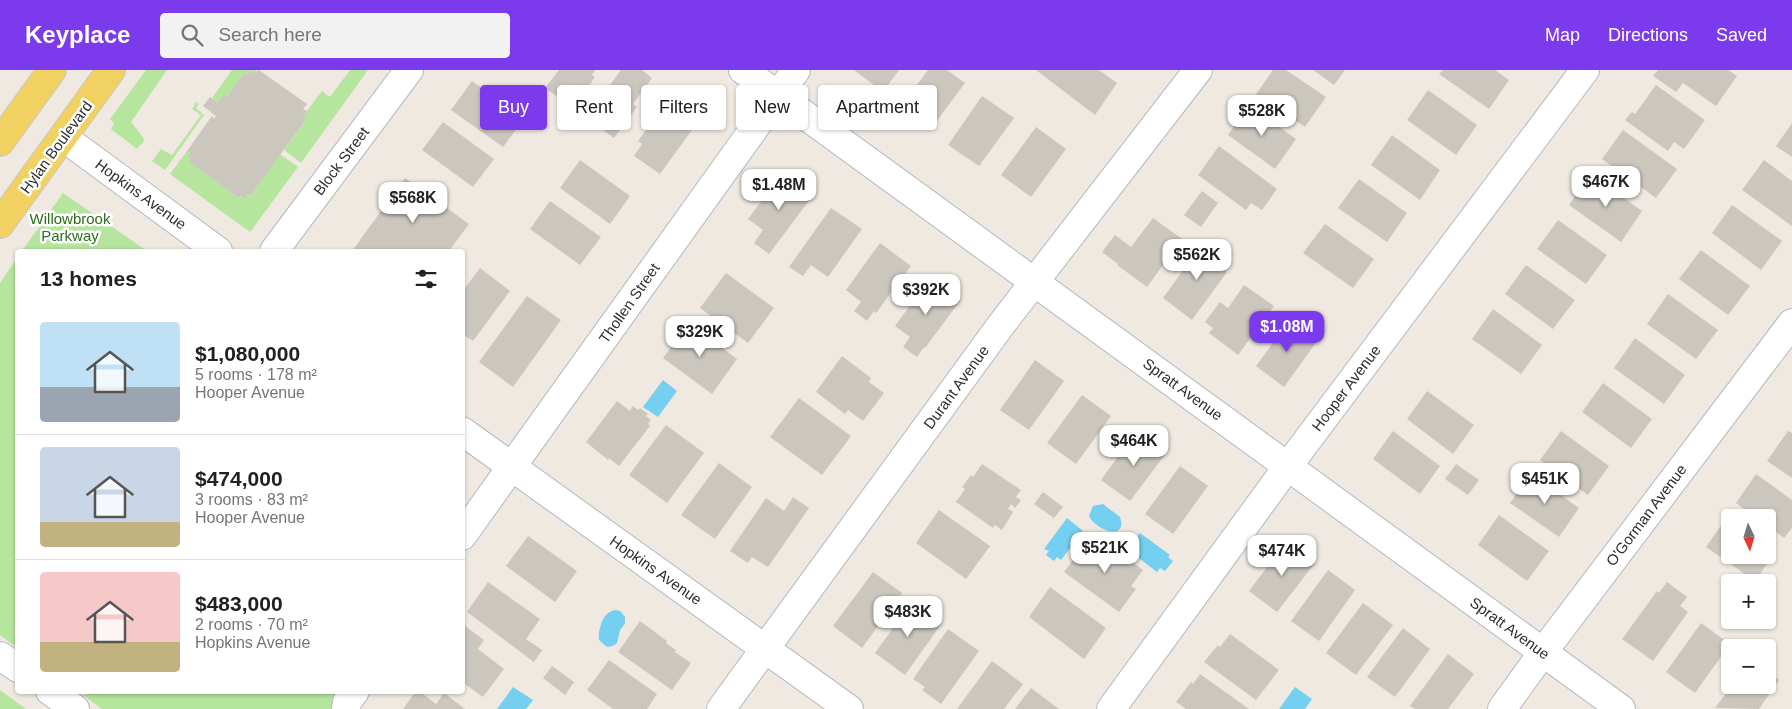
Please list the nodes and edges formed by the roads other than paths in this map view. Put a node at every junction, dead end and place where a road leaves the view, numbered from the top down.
1 (52, 70) edge
2 (111, 70) edge
3 (409, 70) edge
4 (743, 70) edge
5 (796, 70) edge
6 (1198, 70) edge
7 (1585, 70) edge
8 (764, 85) edge
9 (785, 85) edge
10 (808, 117) edge
11 (753, 130) edge
12 (63, 137) junction
13 (0, 142) edge
14 (0, 224) edge
15 (215, 249) edge
16 (275, 249) edge
17 (1036, 282) junction
18 (1792, 322) edge
19 (465, 434) edge
20 (1288, 466) junction
21 (511, 468) junction
22 (465, 532) edge
23 (765, 648) junction
24 (1543, 652) junction
25 (0, 656) edge
26 (15, 666) edge
27 (54, 694) edge
28 (353, 694) edge
29 (75, 709) edge
30 (346, 709) edge
31 (721, 709) edge
32 (849, 709) edge
33 (1111, 709) edge
34 (1502, 709) edge
35 (1621, 709) edge

1 - 13 main road
2 - 12 main road, Hylan Boulevard
3 - 16 street, Block Street
4 - 8 street, Spratt Avenue
5 - 9 street, Thollen Street
6 - 17 street, Durant Avenue
7 - 20 street, Hooper Avenue
10 - 17 street, Spratt Avenue
11 - 21 street, Thollen Street
12 - 14 main road, Hylan Boulevard
12 - 15 street, Hopkins Avenue
17 - 20 street, Spratt Avenue
17 - 23 street, Durant Avenue
18 - 24 street, O'Gorman Avenue
19 - 21 street, Hopkins Avenue
20 - 24 street, Spratt Avenue
20 - 33 street, Hooper Avenue
21 - 22 street, Thollen Street
21 - 23 street, Hopkins Avenue
23 - 31 street, Durant Avenue
23 - 32 street, Hopkins Avenue
24 - 34 street, O'Gorman Avenue
24 - 35 street, Spratt Avenue
25 - 26 street
27 - 29 street
28 - 30 street

